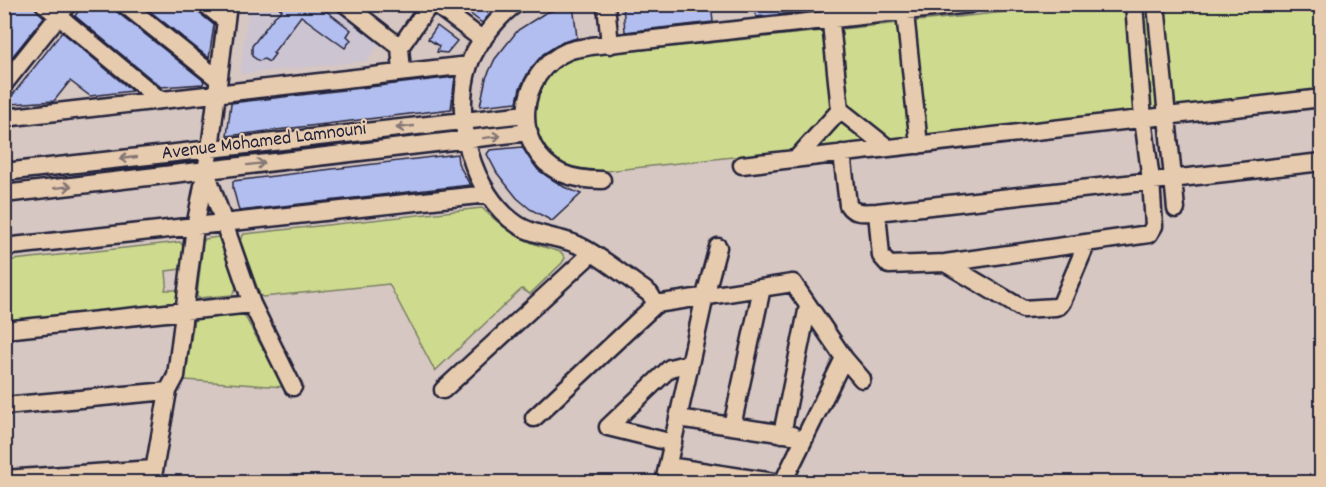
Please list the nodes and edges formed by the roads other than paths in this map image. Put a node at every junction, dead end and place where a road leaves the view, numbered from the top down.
1 (44, 4) edge
2 (124, 4) edge
3 (205, 4) edge
4 (345, 4) edge
5 (430, 4) edge
6 (435, 4) edge
7 (516, 4) edge
8 (606, 4) edge
9 (970, 4) edge
10 (1134, 4) edge
11 (1156, 4) edge
12 (905, 8) edge
13 (63, 10) edge
14 (830, 12) edge
15 (227, 13) edge
16 (483, 40) junction
17 (610, 45) junction
18 (400, 46) junction
19 (469, 65) junction
20 (402, 72) junction
21 (4, 84) edge
22 (217, 86) junction
23 (1322, 98) edge
24 (160, 100) junction
25 (840, 110) junction
26 (526, 114) junction
27 (1166, 116) junction
28 (4, 118) edge
29 (1143, 119) junction
30 (463, 121) junction
31 (529, 132) junction
32 (466, 140) junction
33 (919, 145) junction
34 (888, 148) junction
35 (210, 149) junction
36 (842, 153) junction
37 (796, 159) junction
38 (1322, 162) edge
39 (742, 165) dead end
40 (206, 170) junction
41 (4, 172) edge
42 (1173, 177) junction
43 (602, 180) dead end
44 (1151, 180) junction
45 (4, 194) edge
46 (488, 194) junction
47 (1176, 209) dead end
48 (877, 212) junction
49 (224, 224) junction
50 (195, 227) junction
51 (1086, 244) junction
52 (4, 247) edge
53 (718, 247) dead end
54 (592, 253) junction
55 (945, 263) junction
56 (762, 288) junction
57 (705, 296) junction
58 (252, 304) junction
59 (656, 304) junction
60 (808, 306) junction
61 (185, 311) junction
62 (4, 330) edge
63 (844, 358) junction
64 (690, 363) junction
65 (862, 379) dead end
66 (293, 387) dead end
67 (443, 390) dead end
68 (168, 391) junction
69 (4, 406) edge
70 (534, 418) dead end
71 (678, 418) junction
72 (732, 426) junction
73 (782, 434) junction
74 (805, 437) junction
75 (673, 442) junction
76 (666, 474) edge
77 (153, 476) edge
78 (4, 479) edge
79 (774, 483) edge
80 (783, 483) edge

1 - 13 street
2 - 22 street
3 - 15 street
4 - 18 street
5 - 18 street
6 - 16 street
7 - 16 street
8 - 17 street
9 - 12 street
10 - 29 street
11 - 27 street
12 - 14 street
12 - 33 street
13 - 21 street
13 - 24 street
14 - 17 street
14 - 25 street
15 - 22 street
16 - 19 street
17 - 26 street
18 - 20 street
19 - 20 street
19 - 30 street
20 - 22 street
22 - 24 street
22 - 35 street
23 - 27 street
24 - 28 street
25 - 34 street
25 - 37 street
26 - 30 street, Avenue Mohamed Lamnouni
26 - 31 street
27 - 29 street
27 - 42 street
29 - 33 street
29 - 44 street
30 - 32 street
30 -> 35 street, Avenue Mohamed Lamnouni
32 -> 31 street, Avenue Mohamed Lamnouni
31 - 43 street
40 -> 32 street, Avenue Mohamed Lamnouni
32 - 46 street
33 - 34 street
34 - 36 street
35 - 40 street
35 -> 41 street, Avenue Mohamed Lamnouni
36 - 37 street
36 - 48 street
37 - 39 street
38 - 42 street
45 -> 40 street, Avenue Mohamed Lamnouni
40 - 49 street
40 - 50 street
42 - 44 street
42 - 47 street
44 - 48 street
44 - 51 street
46 - 49 street
46 - 54 street
48 - 55 street
49 - 50 street
49 - 58 street
50 - 52 street
50 - 61 street
51 - 55 street
51 - 55 street
53 - 57 street
54 - 59 street
54 - 67 street
56 - 57 street
56 - 60 street
56 - 72 street
57 - 59 street
57 - 64 street
58 - 61 street
58 - 66 street
59 - 70 street
60 - 63 street
60 - 73 street
61 - 62 street
61 - 68 street
63 - 65 street
63 - 74 street
64 - 71 street
64 - 75 street
68 - 69 street
68 - 77 street
71 - 72 street
71 - 75 street
72 - 73 street
73 - 74 street
74 - 80 street
75 - 76 street
76 - 79 street
77 - 78 street

